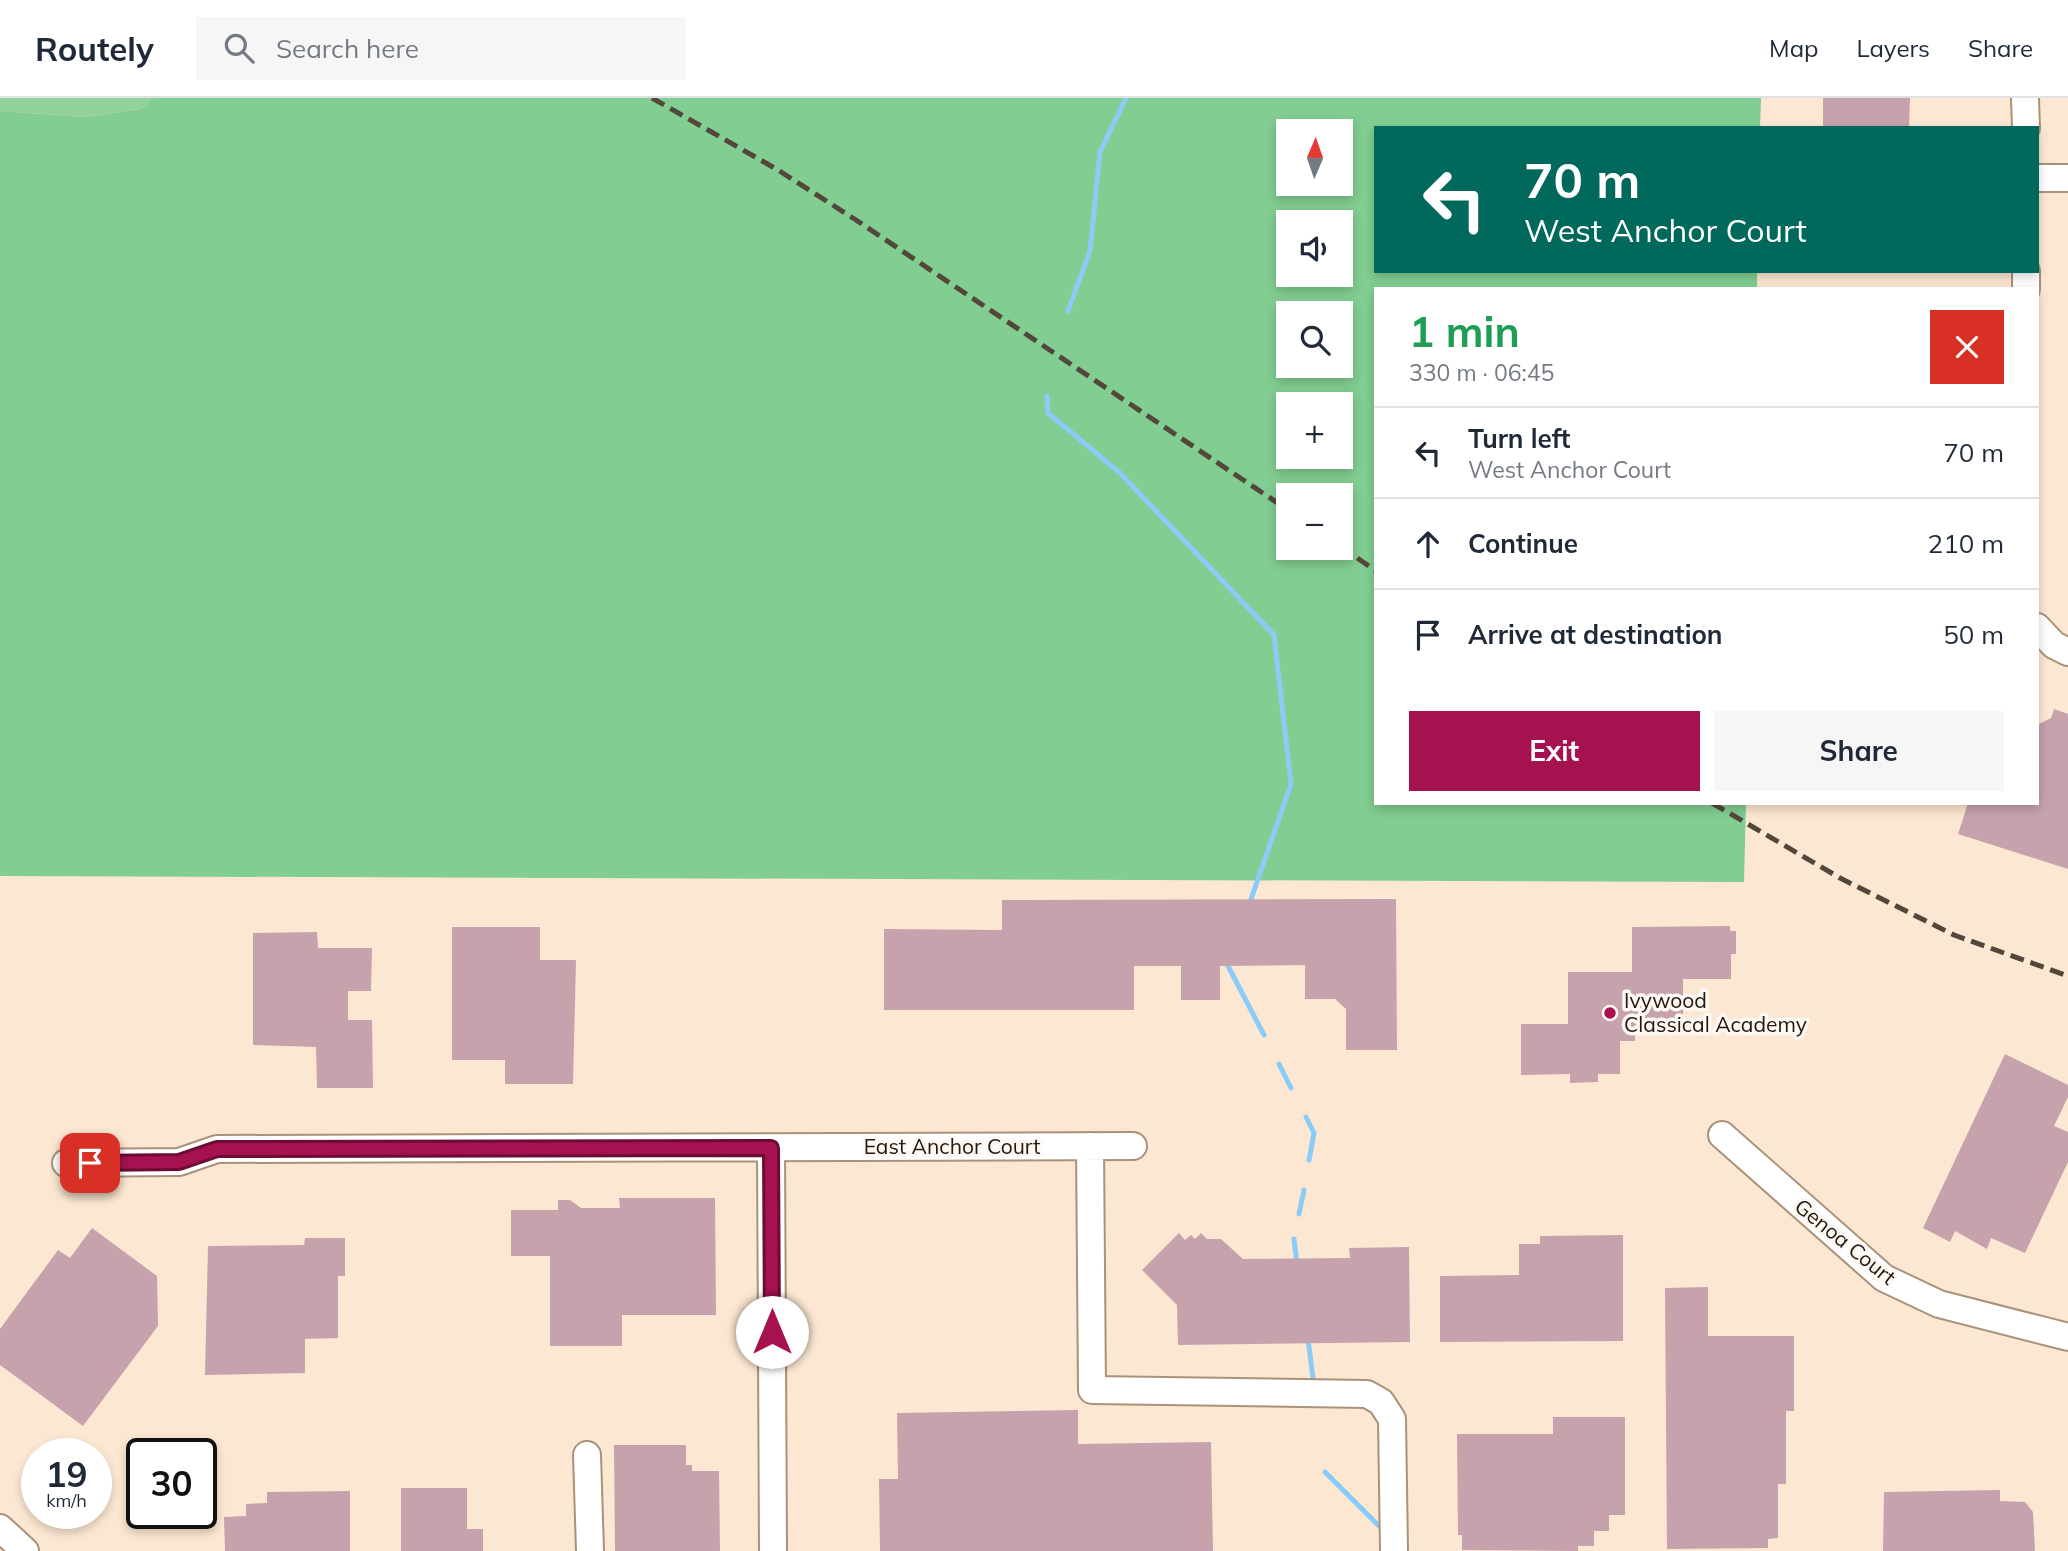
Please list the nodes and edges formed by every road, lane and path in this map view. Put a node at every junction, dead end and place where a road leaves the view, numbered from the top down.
1 (2025, 98) edge
2 (2026, 126) edge
3 (2039, 178) edge
4 (2068, 178) edge
5 (2039, 629) edge
6 (2068, 652) edge
7 (1722, 1135) dead end
8 (1090, 1146) junction
9 (1133, 1146) dead end
10 (771, 1148) junction
11 (66, 1163) dead end
12 (2068, 1337) edge
13 (587, 1455) dead end
14 (0, 1528) edge
15 (25, 1551) edge
16 (590, 1551) edge
17 (773, 1551) edge
18 (1394, 1551) edge

1 - 2 street
3 - 4 street
5 - 6 street
7 - 12 street, Genoa Court
8 - 9 street, East Anchor Court
8 - 10 street, East Anchor Court
8 - 18 street
10 - 11 street, East Anchor Court
10 - 17 street
13 - 16 street
14 - 15 street

